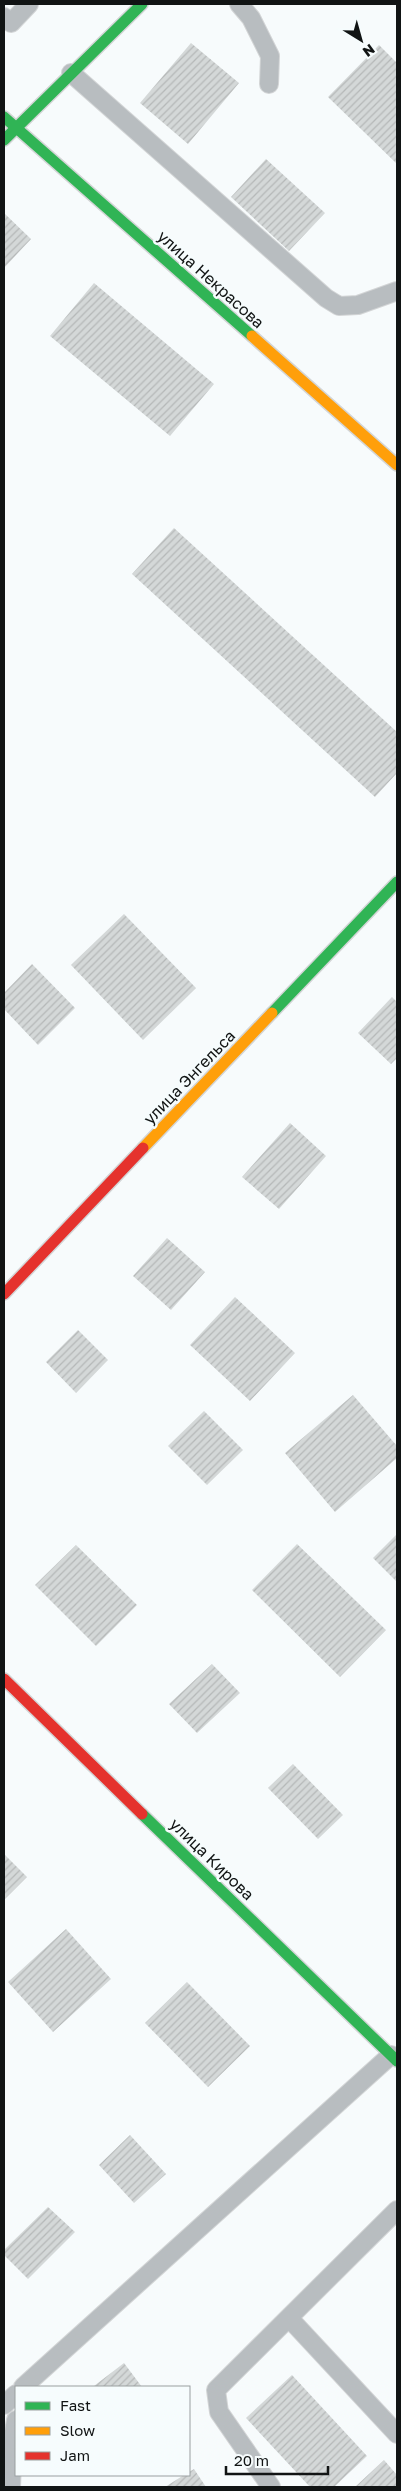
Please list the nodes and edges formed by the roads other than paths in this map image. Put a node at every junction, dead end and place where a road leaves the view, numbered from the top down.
1 (29, 4) edge
2 (142, 4) edge
3 (239, 4) edge
4 (4, 17) edge
5 (71, 73) junction
6 (269, 84) dead end
7 (4, 117) edge
8 (17, 128) junction
9 (4, 140) edge
10 (397, 291) edge
11 (397, 466) edge
12 (397, 882) edge
13 (4, 1294) edge
14 (4, 1680) edge
15 (394, 2058) edge
16 (397, 2210) edge
17 (289, 2318) junction
18 (24, 2386) edge
19 (15, 2395) edge
20 (4, 2405) edge
21 (15, 2426) edge
22 (397, 2434) edge
23 (11, 2487) edge
24 (271, 2487) edge

1 - 4 lane
2 - 5 main road
3 - 6 lane
5 - 8 main road
5 - 10 lane
7 - 8 main road, улица Некрасова
8 - 9 main road
8 - 11 main road, улица Некрасова
12 - 13 main road, улица Энгельса
14 - 15 main road, улица Кирова
15 - 18 lane
16 - 17 lane
17 - 22 lane
17 - 24 lane
19 - 20 lane
21 - 23 lane

